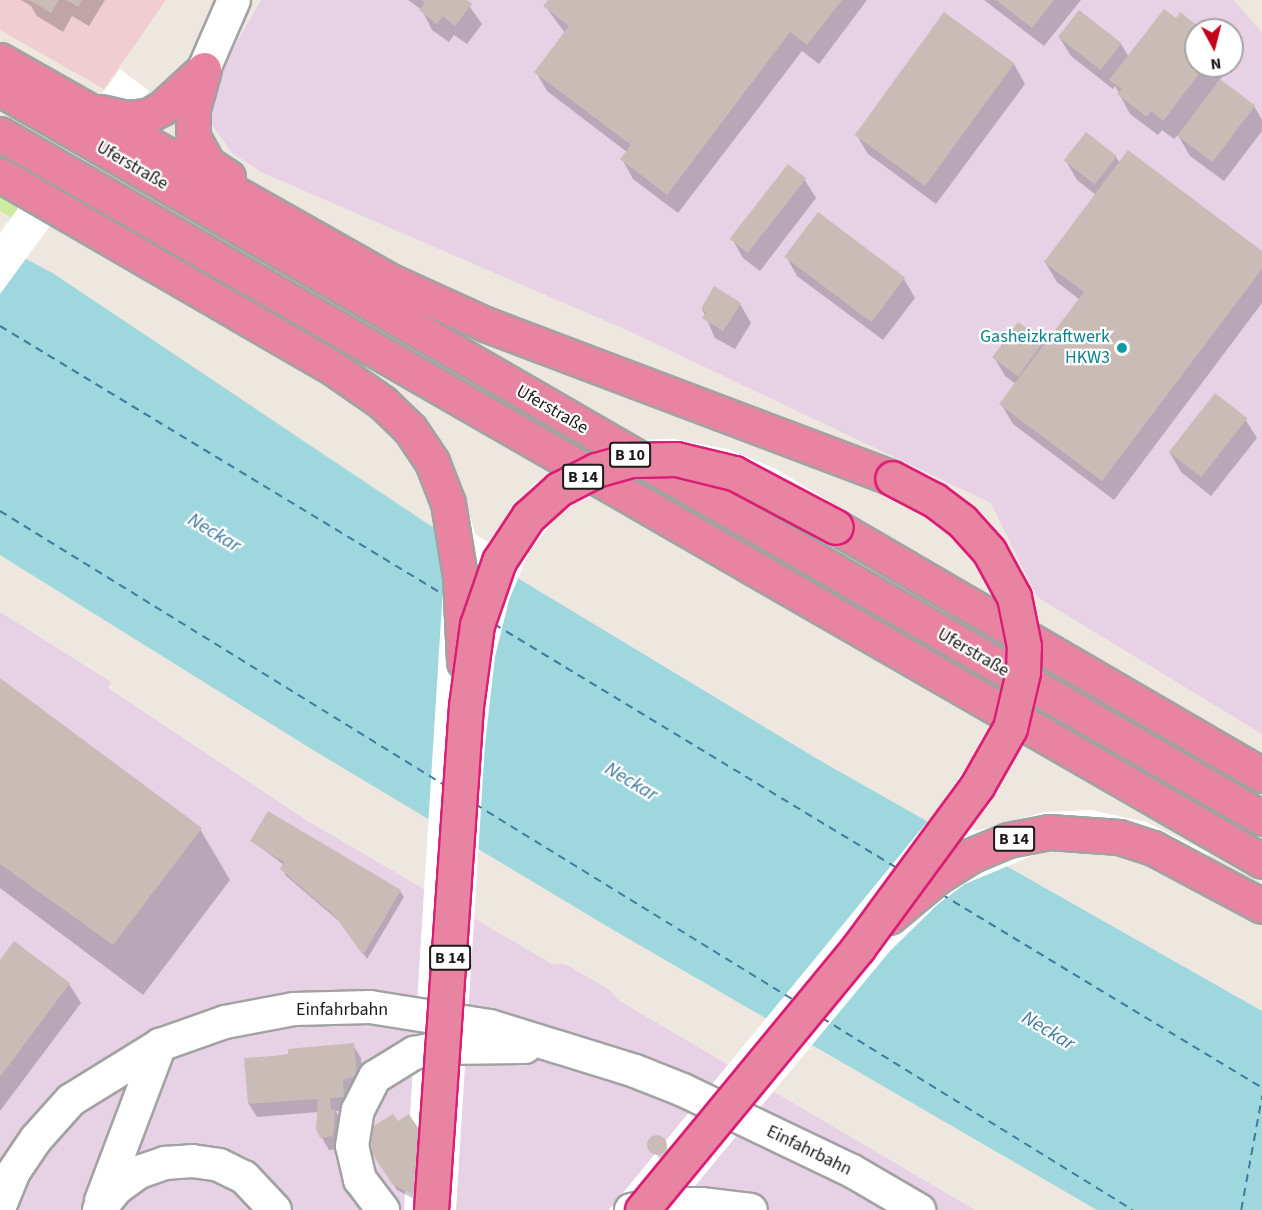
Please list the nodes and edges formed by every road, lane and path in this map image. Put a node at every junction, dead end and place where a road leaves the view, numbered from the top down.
1 (234, 0) edge
2 (0, 60) edge
3 (204, 69) junction
4 (0, 89) edge
5 (87, 109) junction
6 (0, 134) edge
7 (0, 176) edge
8 (270, 215) junction
9 (466, 706) junction
10 (1262, 775) edge
11 (1262, 818) edge
12 (1262, 861) edge
13 (1262, 906) edge
14 (858, 948) junction
15 (160, 1046) junction
16 (561, 1047) junction
17 (0, 1206) edge
18 (98, 1210) edge
19 (275, 1210) edge
20 (384, 1210) edge
21 (430, 1210) edge
22 (631, 1210) edge
23 (642, 1210) edge
24 (751, 1210) edge
25 (920, 1210) edge

1 - 3 street
2 - 5 highway
3 - 5 highway
3 - 8 highway
4 - 11 highway, Uferstraße / B 10
5 - 8 highway
6 - 12 highway, Uferstraße / B 10
7 - 9 highway, B 14, bridge
8 - 14 highway, bridge
9 - 10 highway, B 14, bridge
9 - 21 highway, B 14, bridge
13 - 14 highway, B 14, bridge
14 - 23 highway, B 14, bridge
15 - 16 street, Einfahrbahn
15 - 17 street, Einfahrbahn
15 - 18 street
16 - 20 street, Einfahrbahn
16 - 25 street, Einfahrbahn
18 - 19 street
22 - 24 street

